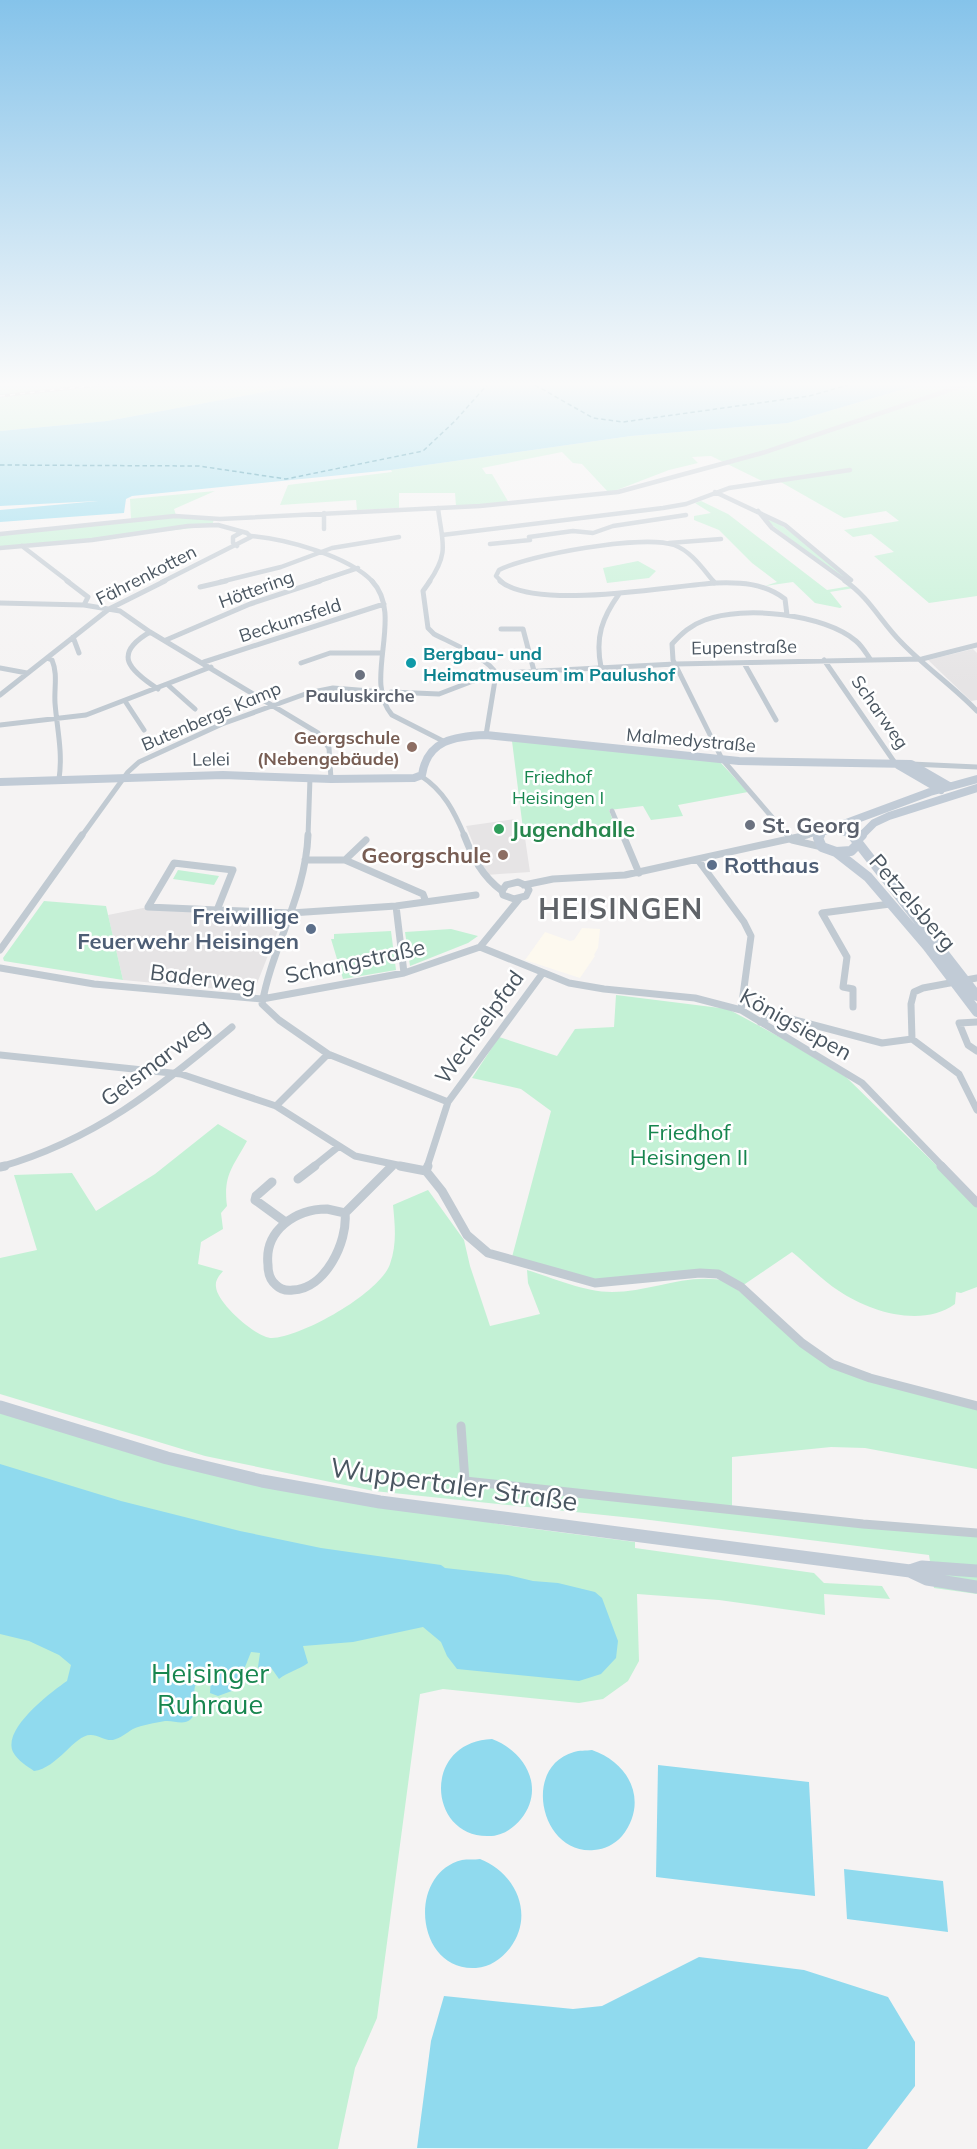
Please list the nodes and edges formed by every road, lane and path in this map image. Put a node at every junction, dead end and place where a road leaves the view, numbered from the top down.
1 (645, 485) edge
2 (747, 485) edge
3 (715, 492) junction
4 (438, 508) junction
5 (758, 511) junction
6 (324, 513) junction
7 (686, 515) dead end
8 (584, 519) junction
9 (778, 521) junction
10 (219, 522) junction
11 (767, 523) junction
12 (324, 529) dead end
13 (241, 533) junction
14 (0, 534) edge
15 (441, 535) junction
16 (594, 535) junction
17 (251, 537) junction
18 (399, 537) dead end
19 (721, 539) dead end
20 (667, 543) junction
21 (490, 544) dead end
22 (22, 546) junction
23 (237, 546) junction
24 (0, 548) edge
25 (319, 554) junction
26 (357, 568) junction
27 (715, 583) junction
28 (200, 587) dead end
29 (860, 591) junction
30 (619, 594) junction
31 (0, 603) edge
32 (384, 604) junction
33 (84, 605) junction
34 (109, 609) junction
35 (788, 615) junction
36 (501, 629) dead end
37 (150, 632) junction
38 (73, 637) junction
39 (166, 640) junction
40 (977, 645) edge
41 (79, 653) dead end
42 (381, 653) junction
43 (47, 658) junction
44 (870, 659) junction
45 (922, 659) junction
46 (824, 660) junction
47 (204, 662) junction
48 (301, 663) dead end
49 (744, 663) junction
50 (675, 664) junction
51 (211, 667) junction
52 (601, 667) junction
53 (0, 668) edge
54 (534, 671) junction
55 (27, 674) junction
56 (496, 674) junction
57 (168, 685) junction
58 (158, 689) junction
59 (383, 692) junction
60 (391, 692) dead end
61 (0, 695) edge
62 (125, 701) junction
63 (271, 705) junction
64 (195, 709) dead end
65 (977, 711) edge
66 (57, 720) junction
67 (776, 720) dead end
68 (0, 725) edge
69 (144, 730) dead end
70 (486, 735) junction
71 (445, 742) junction
72 (722, 759) junction
73 (739, 761) junction
74 (895, 764) junction
75 (911, 764) junction
76 (977, 767) edge
77 (730, 768) junction
78 (421, 776) junction
79 (125, 777) junction
80 (310, 778) junction
81 (58, 779) junction
82 (331, 779) junction
83 (977, 779) edge
84 (0, 782) edge
85 (977, 788) edge
86 (937, 789) junction
87 (947, 791) junction
88 (612, 811) dead end
89 (833, 829) junction
90 (822, 832) junction
91 (791, 839) junction
92 (366, 840) dead end
93 (858, 842) junction
94 (822, 846) junction
95 (836, 852) junction
96 (305, 860) junction
97 (345, 860) junction
98 (698, 860) junction
99 (639, 873) junction
100 (527, 887) junction
101 (504, 888) junction
102 (476, 896) dead end
103 (508, 898) junction
104 (520, 898) junction
105 (426, 902) junction
106 (890, 904) junction
107 (396, 906) junction
108 (217, 910) junction
109 (508, 912) junction
110 (291, 913) junction
111 (480, 947) junction
112 (0, 950) edge
113 (0, 968) edge
114 (404, 973) junction
115 (542, 974) junction
116 (977, 978) edge
117 (961, 981) junction
118 (977, 996) edge
119 (262, 999) junction
120 (853, 1007) dead end
121 (741, 1010) junction
122 (977, 1012) edge
123 (760, 1022) junction
124 (977, 1022) edge
125 (232, 1027) dead end
126 (912, 1039) junction
127 (977, 1051) edge
128 (328, 1054) junction
129 (0, 1055) edge
130 (176, 1073) junction
131 (448, 1102) junction
132 (276, 1106) junction
133 (977, 1110) edge
134 (338, 1147) junction
135 (393, 1165) junction
136 (0, 1167) edge
137 (426, 1171) junction
138 (298, 1179) dead end
139 (272, 1182) dead end
140 (977, 1203) edge
141 (345, 1213) junction
142 (284, 1221) junction
143 (977, 1406) edge
144 (0, 1407) edge
145 (461, 1426) dead end
146 (977, 1533) edge
147 (910, 1571) junction
148 (977, 1571) edge
149 (977, 1587) edge

1 - 4 street
2 - 3 street
3 - 5 street
3 - 8 street
4 - 6 street
4 - 15 street
5 - 9 street
5 - 11 street
6 - 10 street
6 - 12 street
7 - 16 street
8 - 15 street
8 - 16 street
9 - 11 street
9 - 29 street
10 - 13 street
10 - 14 street
10 - 22 street
11 - 29 street
13 - 17 street
13 - 23 street
15 - 56 street
16 - 21 street
17 - 23 street, Fährenkotten
17 - 25 street
18 - 25 street
19 - 20 street
20 - 27 street
20 - 30 street
22 - 24 street
22 - 33 street
23 - 34 street, Fährenkotten
25 - 26 street
25 - 28 street
26 - 32 street
26 - 39 street, Höttering
27 - 30 street
27 - 35 street
29 - 45 street
30 - 52 street
31 - 33 street
32 - 42 street
32 - 47 street, Beckumsfeld
33 - 34 street
34 - 37 street
34 - 38 street, Fährenkotten
35 - 44 street
35 - 50 street
36 - 54 street
37 - 39 street
37 - 58 street
38 - 41 street
38 - 43 street, Fährenkotten
39 - 47 street
40 - 45 street, Eupenstraße
42 - 48 street
42 - 59 street
43 - 55 street, Fährenkotten
43 - 66 street
44 - 45 street, Eupenstraße
44 - 46 street, Eupenstraße
45 - 65 street
46 - 49 street, Eupenstraße
46 - 74 street, Scharweg
47 - 51 street
49 - 50 street, Eupenstraße
49 - 67 street
50 - 52 street, Eupenstraße
50 - 72 street
51 - 57 street
51 - 63 street
52 - 54 street, Eupenstraße
53 - 55 street
54 - 56 street, Eupenstraße
55 - 61 street, Fährenkotten
56 - 60 street, Eupenstraße
56 - 70 street
57 - 58 street
57 - 64 street
58 - 62 street
59 - 63 street, Butenbergs Kamp
59 - 71 street
62 - 66 street
62 - 69 street
63 - 79 street, Butenbergs Kamp
63 - 82 street
66 - 68 street
66 - 81 street
70 - 71 street, Malmedystraße
70 - 72 street, Malmedystraße
71 - 78 street
72 - 73 street, Malmedystraße
72 - 77 street
73 - 74 street, Malmedystraße
73 - 77 street
74 - 75 street, Malmedystraße
74 - 86 street, Scharweg
75 - 76 street
75 - 87 street, Scharweg
77 - 91 street
78 - 82 street, Lelei
78 - 101 street
79 - 80 street, Lelei
79 - 81 street, Lelei
79 - 112 street, Butenbergs Kamp
80 - 82 street, Lelei
80 - 96 street
81 - 84 street, Lelei
83 - 87 street
85 - 87 street
86 - 87 street, Scharweg
86 - 89 street
87 - 93 street
88 - 99 street
89 - 90 street
89 - 93 street
90 - 91 street
90 - 94 street
91 - 94 street
91 - 98 street
92 - 97 street
93 - 95 street
93 - 117 street, Petzelsberg
94 - 95 street, Petzelsberg
95 - 106 street, Petzelsberg
96 - 97 street
96 - 110 street
97 - 105 street
98 - 99 street
98 - 121 street
99 - 100 street
100 - 101 street
100 - 104 street
101 - 103 street
102 - 105 street
103 - 104 street
103 - 109 street
104 - 109 street
105 - 107 street
106 - 117 street, Petzelsberg
106 - 120 street
107 - 110 street
107 - 114 street
108 - 108 street
108 - 110 street
109 - 111 street
110 - 119 street
111 - 114 street, Schangstraße
111 - 115 street, Königsiepen
113 - 119 street, Baderweg
114 - 119 street, Schangstraße
115 - 121 street, Königsiepen
115 - 131 street, Wechselpfad
116 - 117 street
117 - 118 street, Petzelsberg
117 - 122 street, Petzelsberg
117 - 126 street
119 - 128 street, Baderweg
121 - 123 street, Königsiepen
123 - 126 street
123 - 140 street, Königsiepen
124 - 127 street
125 - 130 street, Geismarweg
126 - 133 street
128 - 131 street, Baderweg
128 - 132 street
129 - 130 street
130 - 132 street
130 - 136 street, Geismarweg
131 - 137 street, Wechselpfad
132 - 134 street
134 - 135 street
134 - 138 street
135 - 137 street
135 - 141 street
137 - 143 street
139 - 142 street
141 - 142 street
141 - 142 street
144 - 147 street, Wuppertaler Straße
145 - 146 street, Wuppertaler Straße
147 - 148 street, Wuppertaler Straße
147 - 149 street, Wuppertaler Straße

